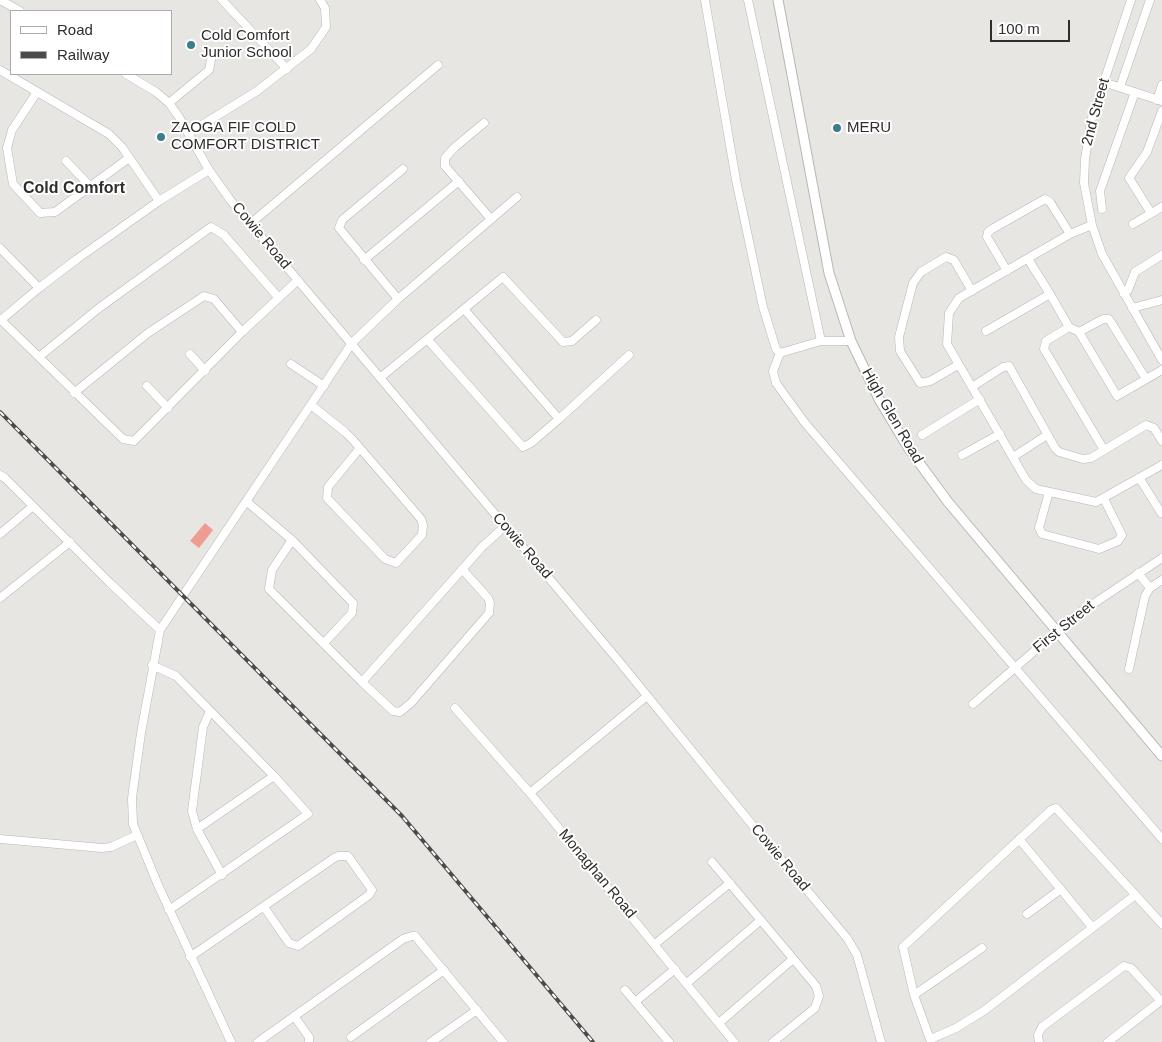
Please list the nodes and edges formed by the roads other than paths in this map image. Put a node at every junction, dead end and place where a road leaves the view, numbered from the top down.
1 (0, 0) edge
2 (222, 0) edge
3 (320, 0) edge
4 (705, 0) edge
5 (748, 0) edge
6 (778, 0) edge
7 (1131, 0) edge
8 (1150, 0) edge
9 (18, 10) edge
10 (211, 60) dead end
11 (438, 65) dead end
12 (287, 69) junction
13 (0, 70) edge
14 (128, 75) edge
15 (1103, 82) junction
16 (1162, 84) edge
17 (1120, 87) junction
18 (37, 92) junction
19 (1135, 92) junction
20 (1160, 100) edge
21 (169, 103) junction
22 (1162, 111) edge
23 (484, 123) dead end
24 (189, 133) junction
25 (129, 158) junction
26 (66, 161) dead end
27 (403, 169) dead end
28 (208, 170) junction
29 (459, 180) junction
30 (90, 186) junction
31 (517, 197) dead end
32 (159, 201) junction
33 (1162, 207) edge
34 (1102, 209) dead end
35 (1151, 213) junction
36 (491, 219) junction
37 (250, 224) junction
38 (1133, 224) dead end
39 (1092, 225) junction
40 (1070, 234) junction
41 (0, 248) edge
42 (1162, 255) edge
43 (1028, 259) junction
44 (364, 260) junction
45 (1007, 271) junction
46 (298, 280) junction
47 (39, 288) junction
48 (972, 291) junction
49 (1050, 294) junction
50 (1124, 294) junction
51 (278, 297) junction
52 (398, 299) junction
53 (1162, 300) edge
54 (1132, 308) junction
55 (464, 309) junction
56 (1, 320) edge
57 (596, 320) dead end
58 (1069, 327) junction
59 (986, 331) dead end
60 (242, 332) junction
61 (1079, 332) junction
62 (428, 340) junction
63 (821, 341) junction
64 (851, 341) junction
65 (352, 343) junction
66 (780, 353) junction
67 (190, 354) dead end
68 (629, 354) dead end
69 (1161, 354) edge
70 (39, 357) junction
71 (291, 364) dead end
72 (958, 365) junction
73 (1162, 370) edge
74 (205, 371) junction
75 (381, 377) junction
76 (1146, 379) junction
77 (147, 386) dead end
78 (324, 386) junction
79 (972, 386) junction
80 (74, 393) junction
81 (980, 399) junction
82 (312, 405) junction
83 (168, 408) junction
84 (560, 418) junction
85 (1000, 434) junction
86 (922, 435) dead end
87 (1047, 435) junction
88 (1162, 441) edge
89 (360, 448) junction
90 (1104, 450) junction
91 (962, 455) dead end
92 (1013, 457) junction
93 (1162, 465) edge
94 (0, 475) edge
95 (1140, 479) junction
96 (1049, 492) junction
97 (1104, 499) junction
98 (246, 501) junction
99 (34, 506) junction
100 (1160, 513) dead end
101 (504, 527) junction
102 (0, 534) edge
103 (292, 540) junction
104 (70, 542) junction
105 (1162, 558) edge
106 (462, 569) junction
107 (1138, 573) junction
108 (1162, 580) edge
109 (1150, 588) junction
110 (0, 598) edge
111 (160, 630) junction
112 (1056, 632) junction
113 (324, 643) junction
114 (152, 665) junction
115 (1016, 667) junction
116 (1129, 669) dead end
117 (362, 682) junction
118 (648, 696) junction
119 (973, 704) dead end
120 (455, 708) dead end
121 (210, 711) junction
122 (1162, 756) edge
123 (274, 776) junction
124 (530, 793) junction
125 (197, 829) junction
126 (137, 835) junction
127 (0, 839) edge
128 (1019, 839) junction
129 (1162, 839) edge
130 (712, 862) dead end
131 (222, 875) junction
132 (730, 884) junction
133 (1061, 889) junction
134 (1134, 896) junction
135 (264, 907) junction
136 (169, 910) junction
137 (1028, 914) dead end
138 (761, 920) junction
139 (1162, 924) edge
140 (1092, 927) junction
141 (655, 944) junction
142 (982, 948) dead end
143 (190, 957) junction
144 (792, 960) junction
145 (675, 969) junction
146 (444, 970) junction
147 (687, 983) junction
148 (625, 990) dead end
149 (914, 995) junction
150 (1161, 1001) edge
151 (635, 1002) junction
152 (477, 1010) junction
153 (294, 1016) junction
154 (719, 1023) junction
155 (351, 1037) dead end
156 (931, 1041) edge
157 (231, 1042) edge
158 (258, 1042) edge
159 (309, 1042) edge
160 (431, 1042) edge
161 (503, 1042) edge
162 (669, 1042) edge
163 (734, 1042) edge
164 (773, 1042) edge
165 (882, 1042) edge
166 (1039, 1042) edge
167 (1108, 1042) edge

1 - 9 street
2 - 12 street
3 - 12 street
4 - 66 street
5 - 63 street
6 - 64 main road, High Glen Road
7 - 15 street, 2nd Street
8 - 17 street
10 - 21 street
11 - 37 street
12 - 24 street
13 - 18 street
14 - 21 street, Cowie Road
15 - 17 street
15 - 39 street, 2nd Street
16 - 20 street
17 - 19 street
18 - 25 street
18 - 30 street
19 - 20 street
19 - 34 street
21 - 24 street, Cowie Road
22 - 35 street
23 - 29 street
24 - 28 street, Cowie Road
25 - 30 street
25 - 32 street
26 - 30 street
27 - 44 street
28 - 32 street
28 - 37 street, Cowie Road
29 - 36 street
29 - 44 street
31 - 36 street
32 - 47 street
33 - 35 street
35 - 38 street
36 - 52 street
37 - 46 street, Cowie Road
39 - 40 street
39 - 50 street, 2nd Street
40 - 43 street
40 - 45 street
41 - 47 street
42 - 50 street
43 - 45 street
43 - 49 street
44 - 52 street
45 - 48 street
46 - 51 street
46 - 65 street, Cowie Road
47 - 56 street
48 - 72 street
48 - 72 street
49 - 58 street
49 - 59 street
50 - 54 street, 2nd Street
51 - 60 street
51 - 70 street
52 - 65 street
53 - 54 street
54 - 69 street, 2nd Street
55 - 57 street
55 - 62 street
55 - 84 street
56 - 70 street
58 - 61 street
58 - 90 street
60 - 74 street
60 - 80 street
61 - 76 street
61 - 76 street
62 - 75 street
62 - 84 street
63 - 64 street
63 - 66 street
64 - 112 main road, High Glen Road
65 - 75 street, Cowie Road
65 - 78 street
66 - 115 street
67 - 74 street
68 - 84 street
70 - 80 street
71 - 78 street
72 - 79 street
73 - 76 street
74 - 83 street
75 - 101 street, Cowie Road
77 - 83 street
78 - 82 street
79 - 81 street
79 - 87 street
80 - 83 street
81 - 85 street
81 - 86 street
82 - 89 street
82 - 98 street
85 - 91 street
85 - 92 street
87 - 90 street
87 - 92 street
88 - 90 street
89 - 89 street
92 - 96 street
93 - 95 street
94 - 99 street
95 - 97 street
95 - 100 street
96 - 97 street
96 - 97 street
98 - 103 street
98 - 111 street
99 - 102 street
99 - 104 street
101 - 106 street
101 - 118 street, Cowie Road
103 - 113 street
103 - 113 street
104 - 110 street
104 - 111 street
105 - 107 street, First Street
106 - 117 street
106 - 117 street
107 - 109 street
107 - 112 street, First Street
108 - 109 street
109 - 116 street
111 - 114 street
112 - 115 street, First Street
112 - 122 main road, High Glen Road
113 - 117 street
114 - 121 street
114 - 126 street
115 - 119 street, First Street
115 - 129 street
118 - 124 street
118 - 165 street, Cowie Road
120 - 124 street, Monaghan Road
121 - 123 street
121 - 125 street
123 - 125 street
123 - 131 street
124 - 141 street, Monaghan Road
125 - 131 street
126 - 127 street
126 - 136 street
128 - 133 street
128 - 134 street
128 - 149 street
130 - 132 street
131 - 136 street
132 - 138 street
132 - 141 street
133 - 137 street
133 - 140 street
134 - 139 street
134 - 140 street
135 - 135 street
135 - 143 street
136 - 143 street
138 - 144 street
138 - 147 street
140 - 156 street
141 - 145 street, Monaghan Road
142 - 149 street
143 - 157 street
144 - 154 street
144 - 164 street
145 - 147 street, Monaghan Road
145 - 151 street
146 - 152 street
146 - 153 street
146 - 155 street
147 - 154 street, Monaghan Road
148 - 151 street
149 - 156 street
150 - 166 street
150 - 167 street
151 - 162 street
152 - 160 street
152 - 161 street
153 - 158 street
153 - 159 street
154 - 163 street, Monaghan Road

